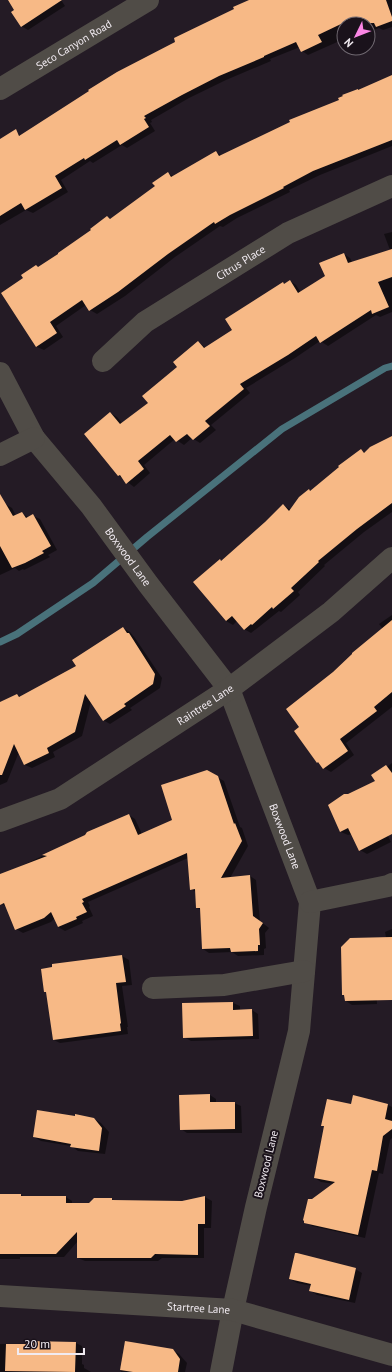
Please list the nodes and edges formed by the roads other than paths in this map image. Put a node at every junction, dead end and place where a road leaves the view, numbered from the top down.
1 (148, 0) edge
2 (0, 89) edge
3 (392, 186) edge
4 (103, 361) dead end
5 (0, 373) edge
6 (34, 438) junction
7 (0, 455) edge
8 (392, 558) edge
9 (229, 689) junction
10 (0, 822) edge
11 (392, 884) edge
12 (310, 902) junction
13 (304, 971) junction
14 (153, 988) dead end
15 (0, 1296) edge
16 (233, 1310) junction
17 (392, 1355) edge
18 (220, 1372) edge

1 - 2 street, Seco Canyon Road
3 - 4 street, Citrus Place
5 - 6 street, Boxwood Lane
6 - 7 street
6 - 9 street, Boxwood Lane
8 - 9 street, Raintree Lane
9 - 10 street, Raintree Lane
9 - 12 street, Boxwood Lane
11 - 12 street
12 - 13 street, Boxwood Lane
13 - 14 street
13 - 16 street, Boxwood Lane
15 - 16 street, Startree Lane
16 - 17 street, Startree Lane
16 - 18 street, Boxwood Lane

